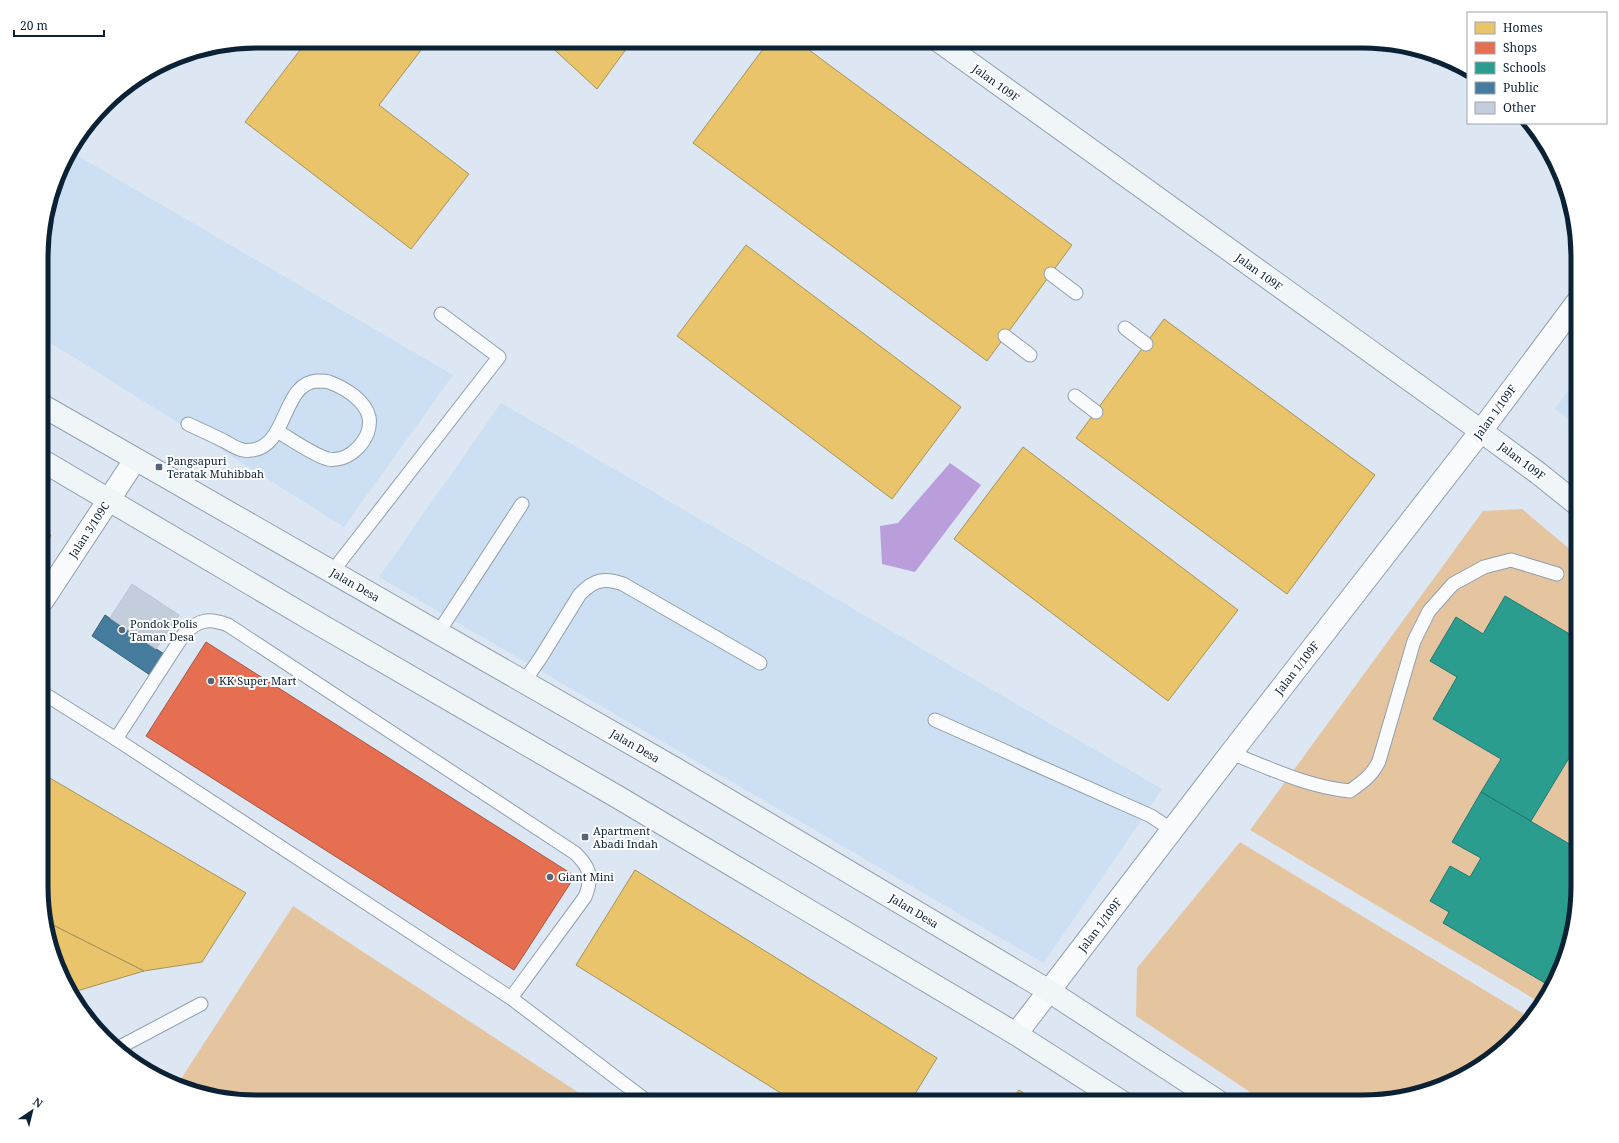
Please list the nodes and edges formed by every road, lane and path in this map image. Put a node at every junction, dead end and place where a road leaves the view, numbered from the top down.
1 (949, 48) edge
2 (1051, 274) dead end
3 (1076, 293) dead end
4 (1571, 309) edge
5 (441, 314) dead end
6 (1125, 328) dead end
7 (1005, 336) dead end
8 (1146, 344) dead end
9 (1030, 355) dead end
10 (1075, 396) dead end
11 (48, 409) edge
12 (1096, 412) dead end
13 (188, 424) dead end
14 (277, 431) junction
15 (1481, 431) junction
16 (136, 460) junction
17 (48, 464) edge
18 (109, 499) junction
19 (1571, 499) edge
20 (522, 504) dead end
21 (332, 572) junction
22 (1557, 574) dead end
23 (48, 592) edge
24 (438, 632) junction
25 (760, 663) dead end
26 (524, 682) junction
27 (48, 696) edge
28 (935, 720) dead end
29 (116, 738) junction
30 (1230, 754) junction
31 (1172, 830) junction
32 (1049, 991) junction
33 (512, 998) junction
34 (201, 1004) dead end
35 (1016, 1034) junction
36 (122, 1046) edge
37 (639, 1095) edge
38 (1111, 1095) edge
39 (1208, 1095) edge

1 - 15 main road, Jalan 109F
2 - 3 lane
4 - 15 street, Jalan 1/109F
5 - 21 lane
6 - 8 lane
7 - 9 lane
10 - 12 lane
11 - 16 main road, Jalan Desa
13 - 14 lane
14 - 14 lane
15 - 19 main road, Jalan 109F
15 - 30 street, Jalan 1/109F
16 - 18 street, Jalan 3/109C
16 - 21 main road, Jalan Desa
17 - 18 main road
18 - 23 street, Jalan 3/109C
18 - 35 main road
20 - 24 lane
21 - 24 main road, Jalan Desa
22 - 30 lane
24 - 26 main road, Jalan Desa
25 - 26 lane
26 - 32 main road, Jalan Desa
27 - 29 lane
28 - 31 lane
29 - 33 lane
29 - 33 lane
30 - 31 street, Jalan 1/109F
31 - 32 street, Jalan 1/109F
32 - 35 street, Jalan 1/109F
32 - 39 main road, Jalan Desa
33 - 37 lane
34 - 36 lane
35 - 38 main road

